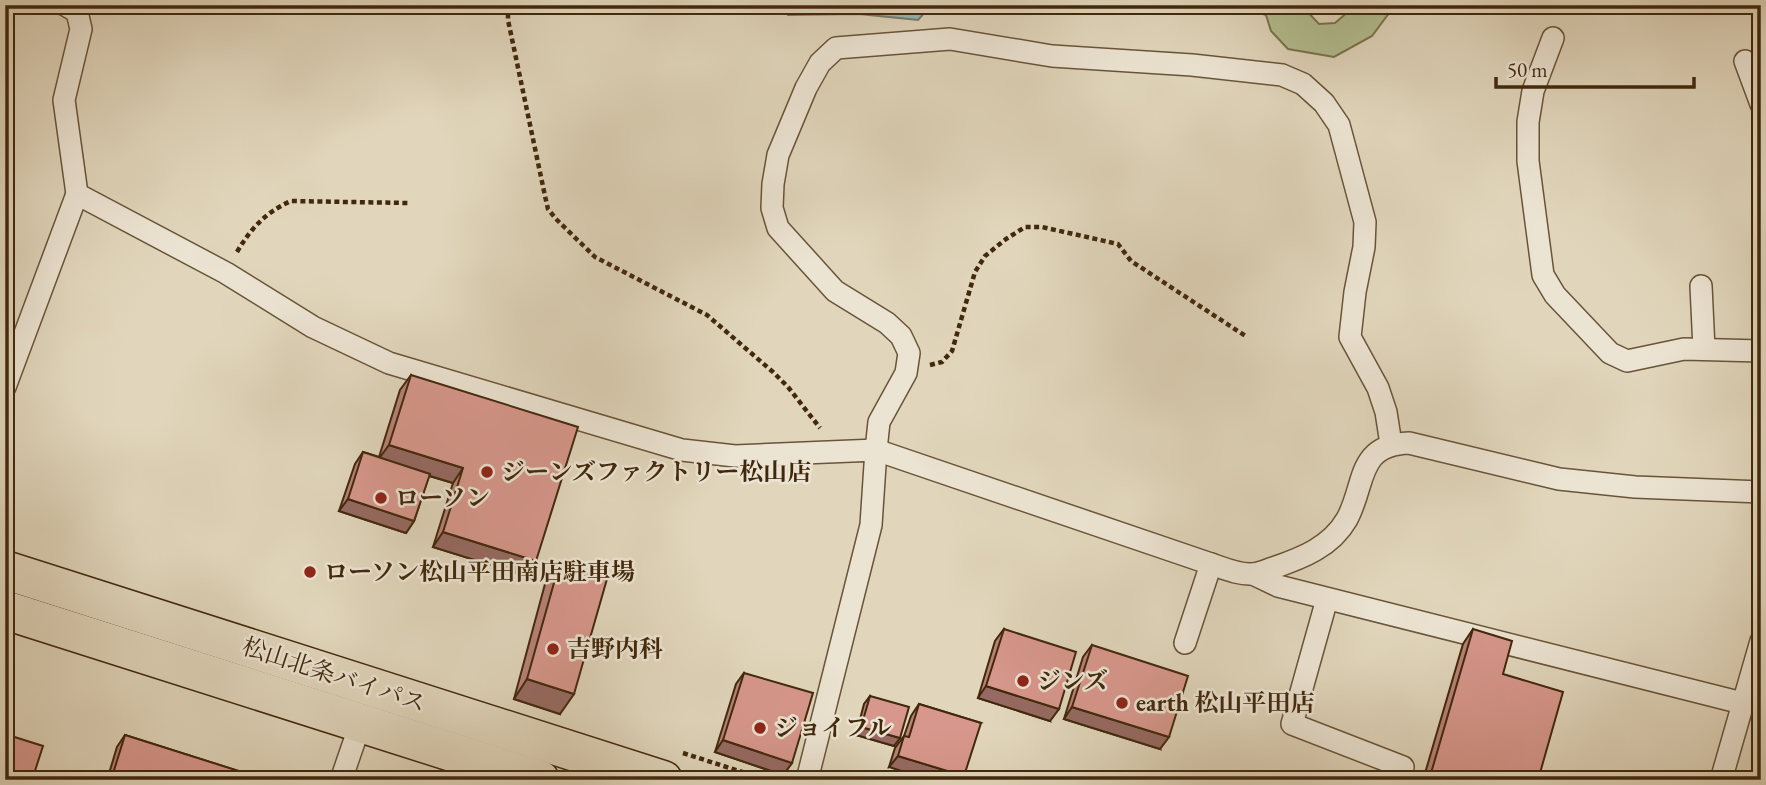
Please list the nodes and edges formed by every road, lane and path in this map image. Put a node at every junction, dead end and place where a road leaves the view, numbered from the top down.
1 (65, 5) edge
2 (508, 5) edge
3 (1553, 38) dead end
4 (1752, 74) edge
5 (1761, 104) edge
6 (77, 194) junction
7 (410, 203) dead end
8 (226, 273) junction
9 (1702, 286) dead end
10 (1247, 337) dead end
11 (1704, 349) junction
12 (1761, 351) edge
13 (908, 360) junction
14 (5, 387) edge
15 (1391, 444) junction
16 (876, 450) junction
17 (842, 452) junction
18 (1761, 492) edge
19 (1211, 564) junction
20 (5, 570) edge
21 (1253, 574) junction
22 (1327, 599) junction
23 (5, 610) edge
24 (1761, 641) edge
25 (1185, 643) dead end
26 (371, 687) junction
27 (1742, 704) junction
28 (361, 725) junction
29 (1404, 767) dead end
30 (1727, 778) edge
31 (341, 780) edge
32 (540, 780) edge
33 (663, 780) edge
34 (807, 780) edge

1 - 6 street
2 - 17 path
3 - 11 street
4 - 5 street
6 - 8 street
6 - 14 street
7 - 8 path
8 - 17 street
9 - 11 street
10 - 13 path
11 - 12 street
13 - 15 street
13 - 16 street
15 - 18 street
15 - 21 street
16 - 17 street
16 - 19 street
16 - 34 street
19 - 21 street
19 - 25 street
20 - 26 highway, 松山北条バイパス
21 - 22 street
22 - 27 street
22 - 29 street
23 - 28 highway, 松山北条バイパス
24 - 27 street
26 - 28 street
26 - 33 highway, 松山北条バイパス
27 - 30 street
28 - 31 street
28 - 32 highway, 松山北条バイパス

